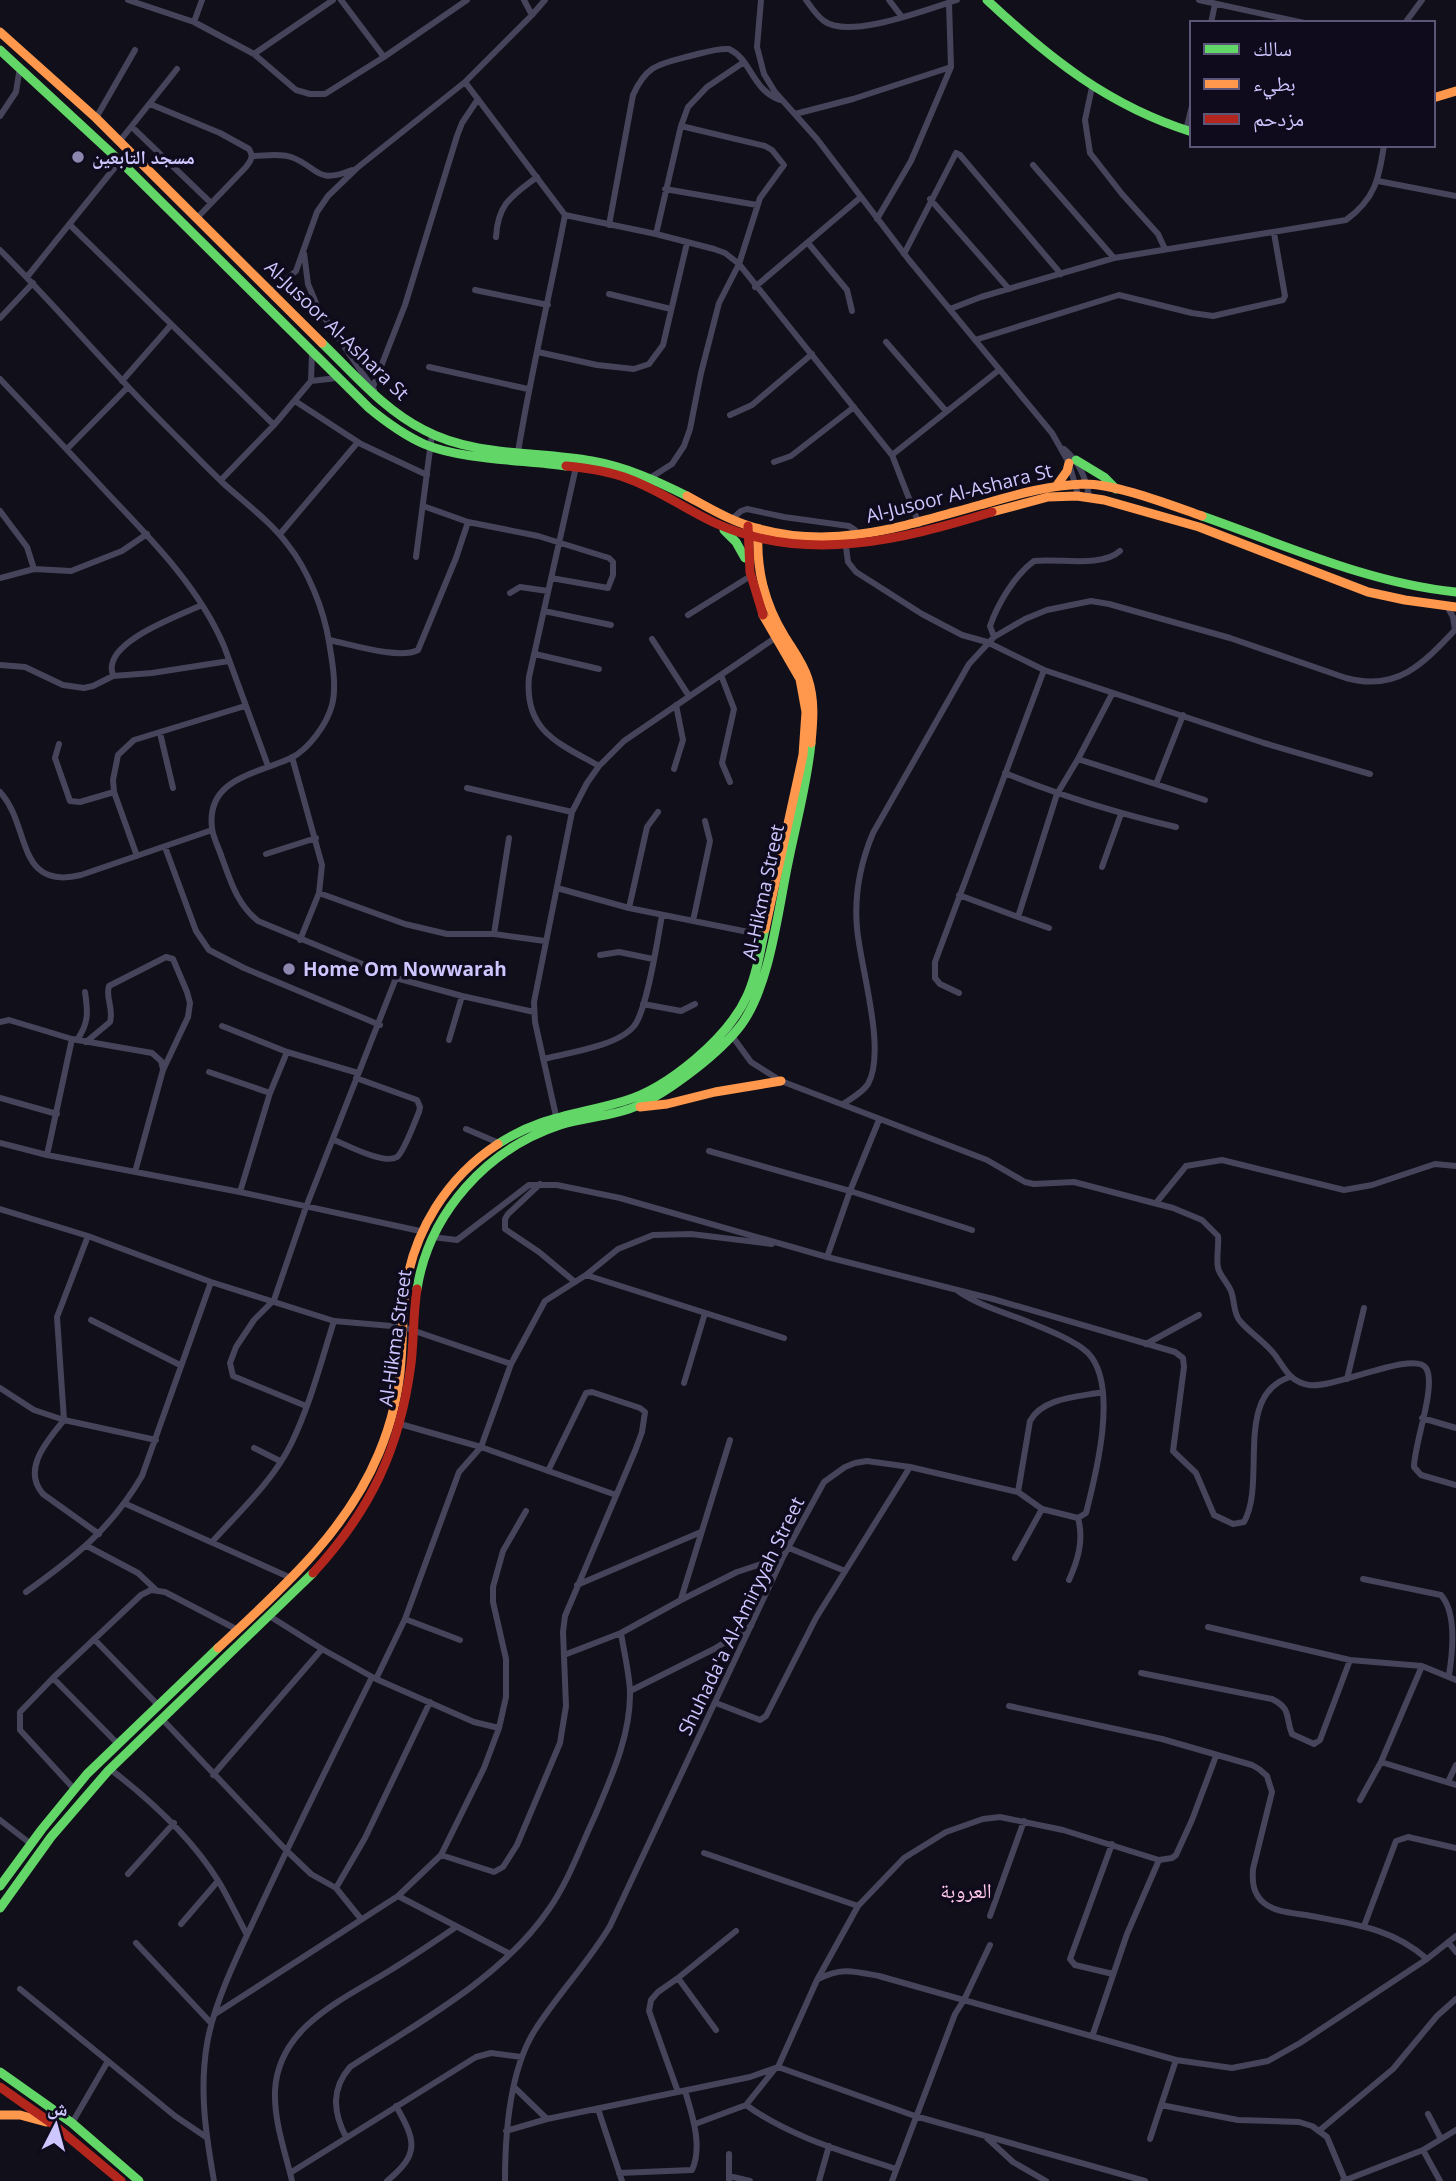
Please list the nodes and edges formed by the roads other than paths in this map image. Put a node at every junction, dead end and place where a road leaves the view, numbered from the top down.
1 (128, 0) edge
2 (202, 0) edge
3 (333, 0) edge
4 (341, 0) edge
5 (467, 0) edge
6 (524, 0) edge
7 (545, 0) edge
8 (761, 0) edge
9 (806, 0) edge
10 (890, 0) edge
11 (988, 0) edge
12 (1199, 0) edge
13 (1422, 0) edge
14 (953, 1) edge
15 (1215, 4) junction
16 (532, 15) junction
17 (902, 17) junction
18 (1211, 21) edge
19 (1295, 21) edge
20 (1406, 21) edge
21 (194, 22) junction
22 (0, 32) edge
23 (0, 51) edge
24 (135, 51) dead end
25 (254, 54) junction
26 (384, 57) junction
27 (744, 62) junction
28 (951, 67) junction
29 (20, 68) junction
30 (177, 69) dead end
31 (465, 82) junction
32 (1092, 87) junction
33 (1456, 91) edge
34 (1435, 97) edge
35 (478, 99) junction
36 (783, 101) junction
37 (149, 104) junction
38 (795, 114) junction
39 (0, 116) edge
40 (96, 118) junction
41 (681, 126) junction
42 (132, 127) junction
43 (1189, 131) edge
44 (119, 142) junction
45 (1384, 147) edge
46 (252, 156) junction
47 (120, 161) junction
48 (1033, 165) dead end
49 (357, 168) junction
50 (537, 177) junction
51 (1378, 181) junction
52 (666, 189) junction
53 (1456, 196) edge
54 (861, 197) junction
55 (930, 200) junction
56 (211, 203) junction
57 (757, 205) junction
58 (565, 215) junction
59 (196, 219) junction
60 (877, 219) junction
61 (69, 225) junction
62 (609, 225) junction
63 (1274, 233) junction
64 (656, 234) junction
65 (496, 237) dead end
66 (687, 243) junction
67 (808, 243) junction
68 (1165, 249) junction
69 (0, 250) edge
70 (304, 251) junction
71 (904, 254) junction
72 (1114, 258) junction
73 (739, 264) junction
74 (1061, 274) junction
75 (27, 277) junction
76 (33, 283) junction
77 (755, 287) junction
78 (1009, 289) junction
79 (475, 290) dead end
80 (271, 292) junction
81 (609, 294) dead end
82 (548, 305) junction
83 (671, 309) junction
84 (950, 309) junction
85 (852, 311) dead end
86 (0, 317) edge
87 (171, 325) junction
88 (975, 340) junction
89 (886, 342) dead end
90 (538, 352) junction
91 (312, 354) junction
92 (812, 354) junction
93 (429, 367) dead end
94 (999, 370) junction
95 (337, 378) junction
96 (0, 379) edge
97 (121, 381) junction
98 (311, 381) junction
99 (373, 387) junction
100 (127, 388) junction
101 (528, 389) junction
102 (378, 398) junction
103 (295, 401) junction
104 (854, 407) junction
105 (946, 411) junction
106 (730, 415) dead end
107 (274, 425) junction
108 (432, 434) junction
109 (358, 442) junction
110 (430, 446) junction
111 (67, 449) junction
112 (518, 452) junction
113 (892, 455) junction
114 (1073, 461) junction
115 (774, 462) dead end
116 (576, 467) junction
117 (427, 475) junction
118 (650, 478) junction
119 (221, 480) junction
120 (1076, 484) junction
121 (1087, 484) junction
122 (1057, 485) junction
123 (1116, 489) junction
124 (1078, 495) junction
125 (1089, 496) junction
126 (423, 506) junction
127 (0, 511) edge
128 (732, 519) junction
129 (468, 522) junction
130 (919, 524) junction
131 (718, 525) junction
132 (753, 532) junction
133 (147, 534) junction
134 (280, 534) junction
135 (857, 536) junction
136 (775, 542) junction
137 (559, 543) junction
138 (846, 547) junction
139 (1120, 551) dead end
140 (416, 557) dead end
141 (752, 566) junction
142 (34, 569) junction
143 (749, 577) junction
144 (0, 578) edge
145 (551, 578) junction
146 (548, 591) junction
147 (1456, 592) edge
148 (510, 593) dead end
149 (202, 605) junction
150 (1451, 606) edge
151 (544, 611) junction
152 (688, 615) dead end
153 (611, 625) dead end
154 (1455, 629) edge
155 (995, 637) junction
156 (775, 638) junction
157 (652, 639) dead end
158 (329, 640) junction
159 (987, 642) junction
160 (535, 654) junction
161 (229, 662) junction
162 (0, 665) edge
163 (599, 669) dead end
164 (1044, 670) junction
165 (721, 675) junction
166 (113, 676) junction
167 (1112, 694) junction
168 (689, 696) junction
169 (676, 705) junction
170 (245, 706) junction
171 (1182, 715) junction
172 (160, 733) junction
173 (59, 744) dead end
174 (292, 757) junction
175 (1077, 759) junction
176 (598, 765) junction
177 (268, 766) junction
178 (674, 769) dead end
179 (1005, 773) junction
180 (1370, 774) dead end
181 (730, 782) dead end
182 (1156, 785) junction
183 (173, 788) dead end
184 (467, 788) dead end
185 (114, 792) junction
186 (1057, 794) junction
187 (1, 796) edge
188 (1205, 800) dead end
189 (572, 812) junction
190 (658, 812) dead end
191 (1121, 814) junction
192 (705, 821) dead end
193 (1175, 827) dead end
194 (212, 830) junction
195 (316, 838) junction
196 (509, 838) dead end
197 (165, 847) junction
198 (266, 854) dead end
199 (136, 856) junction
200 (1102, 867) dead end
201 (557, 888) junction
202 (318, 894) junction
203 (959, 895) junction
204 (629, 908) junction
205 (662, 915) junction
206 (1018, 917) junction
207 (693, 921) junction
208 (1048, 928) dead end
209 (494, 934) junction
210 (764, 935) junction
211 (300, 940) junction
212 (545, 942) junction
213 (600, 954) dead end
214 (653, 959) junction
215 (396, 978) junction
216 (85, 992) dead end
217 (959, 993) dead end
218 (462, 996) junction
219 (643, 1004) junction
220 (695, 1004) dead end
221 (534, 1012) junction
222 (0, 1022) edge
223 (380, 1025) junction
224 (222, 1026) dead end
225 (730, 1033) junction
226 (74, 1040) junction
227 (449, 1040) dead end
228 (86, 1042) junction
229 (287, 1052) junction
230 (543, 1059) junction
231 (163, 1070) junction
232 (209, 1072) dead end
233 (357, 1075) junction
234 (780, 1081) junction
235 (270, 1093) junction
236 (0, 1098) edge
237 (843, 1104) junction
238 (635, 1108) junction
239 (57, 1114) junction
240 (556, 1116) junction
241 (879, 1120) junction
242 (466, 1129) dead end
243 (334, 1140) junction
244 (0, 1143) edge
245 (499, 1143) junction
246 (709, 1151) dead end
247 (47, 1155) junction
248 (1456, 1166) edge
249 (135, 1172) junction
250 (540, 1184) junction
251 (850, 1191) junction
252 (240, 1192) junction
253 (1156, 1203) junction
254 (306, 1207) junction
255 (0, 1209) edge
256 (972, 1230) dead end
257 (420, 1231) junction
258 (88, 1236) junction
259 (432, 1237) junction
260 (781, 1244) junction
261 (827, 1257) junction
262 (586, 1275) junction
263 (211, 1282) junction
264 (575, 1282) junction
265 (958, 1291) junction
266 (274, 1300) junction
267 (1364, 1308) dead end
268 (705, 1313) junction
269 (1199, 1315) dead end
270 (91, 1320) dead end
271 (334, 1321) junction
272 (403, 1328) junction
273 (414, 1331) junction
274 (784, 1338) dead end
275 (1146, 1344) junction
276 (511, 1364) junction
277 (180, 1365) junction
278 (1290, 1377) junction
279 (1347, 1379) junction
280 (684, 1383) dead end
281 (0, 1388) edge
282 (1103, 1392) junction
283 (306, 1406) junction
284 (1422, 1418) junction
285 (64, 1420) junction
286 (400, 1424) junction
287 (1456, 1428) edge
288 (156, 1440) junction
289 (730, 1440) dead end
290 (481, 1447) junction
291 (254, 1448) dead end
292 (280, 1461) junction
293 (910, 1467) junction
294 (548, 1471) junction
295 (1456, 1485) edge
296 (1018, 1492) junction
297 (616, 1495) junction
298 (126, 1504) junction
299 (1042, 1509) junction
300 (526, 1511) dead end
301 (1078, 1518) junction
302 (701, 1532) junction
303 (99, 1534) junction
304 (212, 1542) junction
305 (87, 1546) junction
306 (789, 1548) junction
307 (783, 1558) junction
308 (1015, 1558) dead end
309 (845, 1571) junction
310 (291, 1578) junction
311 (1363, 1579) dead end
312 (1069, 1580) dead end
313 (577, 1585) junction
314 (156, 1590) junction
315 (26, 1592) dead end
316 (681, 1600) junction
317 (271, 1617) junction
318 (405, 1619) junction
319 (752, 1625) junction
320 (1208, 1627) dead end
321 (238, 1630) junction
322 (621, 1633) junction
323 (93, 1639) junction
324 (460, 1640) dead end
325 (322, 1649) junction
326 (564, 1655) junction
327 (1350, 1660) junction
328 (1422, 1667) junction
329 (1142, 1673) dead end
330 (1449, 1675) junction
331 (52, 1678) junction
332 (374, 1678) junction
333 (1456, 1680) edge
334 (630, 1691) junction
335 (430, 1702) junction
336 (716, 1703) junction
337 (158, 1705) junction
338 (1010, 1706) dead end
339 (163, 1720) junction
340 (499, 1728) junction
341 (117, 1743) junction
342 (1216, 1756) junction
343 (1381, 1762) junction
344 (1456, 1765) edge
345 (110, 1769) junction
346 (213, 1775) junction
347 (1448, 1782) junction
348 (1456, 1785) edge
349 (75, 1790) junction
350 (1360, 1800) dead end
351 (0, 1820) edge
352 (1024, 1821) junction
353 (174, 1823) junction
354 (31, 1844) junction
355 (1112, 1844) junction
356 (1456, 1848) edge
357 (286, 1851) junction
358 (704, 1853) dead end
359 (441, 1855) junction
360 (1158, 1860) junction
361 (128, 1874) dead end
362 (218, 1881) junction
363 (0, 1886) edge
364 (336, 1888) junction
365 (398, 1896) junction
366 (858, 1906) junction
367 (0, 1908) edge
368 (990, 1916) dead end
369 (361, 1919) junction
370 (181, 1924) dead end
371 (1364, 1926) junction
372 (456, 1927) junction
373 (736, 1931) dead end
374 (247, 1935) junction
375 (1456, 1936) edge
376 (1448, 1942) junction
377 (136, 1943) dead end
378 (990, 1945) dead end
379 (1456, 1952) edge
380 (510, 1954) junction
381 (1427, 1959) junction
382 (1113, 1974) junction
383 (678, 1978) junction
384 (817, 1980) junction
385 (20, 1989) dead end
386 (1456, 1999) edge
387 (964, 2000) junction
388 (215, 2014) junction
389 (211, 2023) junction
390 (716, 2030) dead end
391 (1093, 2034) junction
392 (523, 2057) junction
393 (1176, 2060) junction
394 (108, 2061) junction
395 (776, 2068) junction
396 (0, 2072) edge
397 (0, 2087) edge
398 (514, 2087) junction
399 (681, 2092) junction
400 (746, 2105) junction
401 (1161, 2105) junction
402 (396, 2106) junction
403 (598, 2109) junction
404 (1428, 2114) dead end
405 (0, 2116) edge
406 (915, 2116) junction
407 (547, 2119) junction
408 (72, 2123) junction
409 (695, 2124) junction
410 (54, 2125) junction
411 (1320, 2130) junction
412 (1456, 2130) edge
413 (506, 2131) junction
414 (206, 2137) junction
415 (346, 2137) junction
416 (985, 2137) junction
417 (1150, 2139) dead end
418 (1441, 2139) junction
419 (829, 2146) junction
420 (1423, 2150) junction
421 (729, 2154) dead end
422 (896, 2169) junction
423 (290, 2173) junction
424 (618, 2173) junction
425 (729, 2178) edge
426 (1344, 2180) edge
427 (121, 2181) edge
428 (139, 2181) edge
429 (214, 2181) edge
430 (292, 2181) edge
431 (387, 2181) edge
432 (505, 2181) edge
433 (622, 2181) edge
434 (750, 2181) edge
435 (819, 2181) edge
436 (892, 2181) edge
437 (1046, 2181) edge
438 (1146, 2181) edge
439 (1440, 2181) edge

1 - 21 street
2 - 21 street
3 - 25 street
4 - 26 street
5 - 26 street
6 - 16 street
7 - 16 street
8 - 36 street
9 - 17 street
10 - 17 street
11 - 32 street
12 - 15 street
13 - 20 street
14 - 17 street
14 - 28 street
15 - 18 street
15 - 19 street
16 - 31 street
21 - 25 street
22 - 40 street, Al-Jusoor Al-Ashara St
23 - 29 street, Al-Jusoor Al-Ashara St
24 - 40 street
25 - 26 street
27 - 36 street
27 - 41 street
27 - 62 street
28 - 38 street
28 - 60 street
29 - 39 street
29 - 47 street, Al-Jusoor Al-Ashara St
30 - 37 street
31 - 35 street
31 - 49 street
32 - 43 street
32 - 68 street
33 - 34 street
35 - 50 street
35 - 99 street
36 - 38 street
37 - 42 street
37 - 46 street
38 - 54 street
40 - 44 street, Al-Jusoor Al-Ashara St
41 - 52 street
41 - 57 street
42 - 44 street
42 - 56 street
44 - 59 street, Al-Jusoor Al-Ashara St
45 - 51 street
46 - 49 street
46 - 56 street
47 - 61 street
47 - 91 street, Al-Jusoor Al-Ashara St
48 - 72 street
49 - 70 street
50 - 58 street
50 - 65 street
51 - 53 street
51 - 63 street
52 - 57 street
52 - 64 street
54 - 60 street
54 - 67 street
55 - 71 street
55 - 74 street
55 - 78 street
56 - 59 street
57 - 73 street
58 - 62 street
58 - 82 street
59 - 80 street, Al-Jusoor Al-Ashara St
60 - 71 street
61 - 75 street
61 - 87 street
62 - 64 street
63 - 68 street
63 - 88 street
64 - 66 street
66 - 73 street
66 - 83 street
67 - 77 street
67 - 85 street
68 - 72 street
69 - 75 street
70 - 80 street
70 - 99 street
71 - 84 street
72 - 74 street
73 - 77 street
73 - 118 street
74 - 78 street
75 - 76 street
76 - 86 street
76 - 97 street
77 - 92 street
78 - 84 street
79 - 82 street
80 - 102 street, Al-Jusoor Al-Ashara St
81 - 83 street
82 - 90 street
83 - 90 street
84 - 88 street
87 - 97 street
87 - 107 street
88 - 94 street
89 - 105 street
90 - 101 street
91 - 95 street, Al-Jusoor Al-Ashara St
91 - 98 street
92 - 104 street
92 - 106 street
93 - 101 street
94 - 105 street
94 - 114 street
95 - 98 street
95 - 110 street, Al-Jusoor Al-Ashara St
96 - 111 street
97 - 100 street
98 - 103 street
99 - 102 street
100 - 111 street
100 - 119 street
101 - 112 street
102 - 108 street, Al-Jusoor Al-Ashara St
103 - 107 street
103 - 109 street
104 - 113 street
104 - 115 street
105 - 113 street
107 - 119 street
108 - 110 street
108 - 112 street, Al-Jusoor Al-Ashara St
109 - 117 street
109 - 134 street
110 - 116 street, Al-Jusoor Al-Ashara St
110 - 117 street
111 - 133 street
112 - 118 street, Al-Jusoor Al-Ashara St
113 - 130 street
114 - 120 street
114 - 121 street
114 - 122 street
114 - 123 street
116 - 131 street, Al-Jusoor Al-Ashara St
116 - 137 street
117 - 126 street
118 - 128 street, Al-Jusoor Al-Ashara St
119 - 134 street
120 - 121 street, Al-Jusoor Al-Ashara St
120 - 122 street, Al-Jusoor Al-Ashara St
120 - 124 street
121 - 123 street, Al-Jusoor Al-Ashara St
121 - 125 street
122 - 130 street, Al-Jusoor Al-Ashara St
123 - 147 street, Al-Jusoor Al-Ashara St
124 - 125 street, Al-Jusoor Al-Ashara St
124 - 138 street, Al-Jusoor Al-Ashara St
125 - 150 street, Al-Jusoor Al-Ashara St
126 - 129 street
126 - 140 street
127 - 142 street
128 - 132 street, Al-Jusoor Al-Ashara St
128 - 135 street
129 - 137 street
129 - 158 street
130 - 135 street, Al-Jusoor Al-Ashara St
131 - 132 street, Al-Jusoor Al-Ashara St
131 - 141 street
132 - 135 street, Al-Jusoor Al-Ashara St
132 - 136 street, Al-Jusoor Al-Ashara St
132 - 141 street, Al-Hikma Street
133 - 142 street
133 - 149 street
134 - 158 street
136 - 138 street, Al-Jusoor Al-Ashara St
136 - 141 street
137 - 145 street
137 - 145 street
138 - 159 street
139 - 155 street
141 - 143 street, Al-Hikma Street
141 - 225 street, Al-Hikma Street
142 - 144 street
143 - 152 street
143 - 156 street, Al-Hikma Street
145 - 146 street
146 - 148 street
146 - 151 street
149 - 161 street
149 - 166 street
150 - 154 street
151 - 153 street
151 - 160 street
154 - 155 street
155 - 159 street
156 - 165 street
156 - 210 street, Al-Hikma Street
157 - 168 street
158 - 174 street
159 - 164 street
159 - 237 street
160 - 163 street
160 - 176 street
161 - 166 street
161 - 170 street
162 - 166 street
164 - 167 street
164 - 179 street
165 - 168 street
165 - 181 street
167 - 171 street
167 - 175 street
168 - 169 street
169 - 176 street
169 - 178 street
170 - 172 street
170 - 177 street
171 - 180 street
171 - 182 street
172 - 183 street
172 - 185 street
173 - 185 street
174 - 177 street
174 - 195 street
175 - 182 street
175 - 186 street
176 - 189 street
177 - 194 street
179 - 186 street
179 - 203 street
182 - 188 street
184 - 189 street
185 - 199 street
186 - 191 street
186 - 206 street
187 - 199 street
189 - 201 street
190 - 204 street
191 - 193 street
191 - 200 street
192 - 207 street
194 - 197 street
194 - 211 street
195 - 198 street
195 - 202 street
196 - 209 street
197 - 199 street
197 - 223 street
201 - 204 street
201 - 212 street
202 - 209 street
202 - 211 street
203 - 206 street
203 - 217 street
204 - 205 street
205 - 207 street
205 - 214 street
206 - 208 street
207 - 210 street
209 - 212 street
210 - 225 street, Al-Hikma Street
211 - 215 street
212 - 221 street
213 - 214 street
214 - 219 street
215 - 218 street
215 - 223 street
216 - 226 street
218 - 221 street
218 - 227 street
219 - 220 street
219 - 230 street
221 - 230 street
222 - 226 street
223 - 233 street
224 - 229 street
225 - 234 street
225 - 238 street, Al-Hikma Street
225 - 240 street, Al-Hikma Street
226 - 228 street
226 - 239 street
228 - 231 street
228 - 231 street
229 - 233 street
229 - 235 street
230 - 240 street
231 - 249 street
232 - 235 street
233 - 243 street
233 - 243 street
234 - 237 street
234 - 238 street
235 - 252 street
236 - 239 street
237 - 241 street
238 - 259 street, Al-Hikma Street
239 - 247 street
240 - 245 street, Al-Hikma Street
241 - 251 street
241 - 253 street
242 - 245 street
243 - 254 street
244 - 247 street
245 - 257 street, Al-Hikma Street
246 - 251 street
247 - 249 street
248 - 253 street
249 - 252 street
250 - 259 street
250 - 260 street
250 - 264 street
251 - 256 street
251 - 261 street
252 - 254 street
253 - 278 street
254 - 257 street
254 - 266 street
255 - 258 street
257 - 272 street, Al-Hikma Street
258 - 263 street
258 - 285 street
259 - 273 street, Al-Hikma Street
260 - 261 street
260 - 262 street
261 - 265 street
262 - 264 street
262 - 268 street
263 - 266 street
263 - 277 street
264 - 276 street
265 - 275 street
265 - 282 street
266 - 271 street
266 - 283 street
267 - 279 street
268 - 274 street
268 - 280 street
269 - 275 street
270 - 277 street
271 - 272 street
271 - 283 street
272 - 273 street
272 - 310 street, Al-Hikma Street
273 - 276 street
273 - 286 street, Al-Hikma Street
275 - 278 street
276 - 290 street
277 - 288 street
278 - 279 street
279 - 284 street
281 - 285 street
282 - 296 street
282 - 301 street
283 - 292 street
284 - 287 street
284 - 295 street
285 - 288 street
285 - 303 street
286 - 290 street
286 - 317 street, Al-Hikma Street
288 - 298 street
289 - 302 street
290 - 294 street
290 - 318 street
291 - 292 street
292 - 304 street
293 - 296 street, Shuhada'a Al-Amiryyah Street
293 - 306 street, Shuhada'a Al-Amiryyah Street
293 - 309 street
294 - 297 street
294 - 297 street
296 - 299 street, Shuhada'a Al-Amiryyah Street
297 - 313 street
298 - 303 street
298 - 304 street
299 - 301 street, Shuhada'a Al-Amiryyah Street
299 - 308 street
300 - 340 street
301 - 312 street
302 - 313 street
302 - 316 street
303 - 305 street
304 - 310 street
305 - 314 street
305 - 315 street
306 - 307 street, Shuhada'a Al-Amiryyah Street
306 - 309 street
307 - 316 street
307 - 319 street, Shuhada'a Al-Amiryyah Street
309 - 336 street
310 - 321 street, Al-Hikma Street
311 - 330 street
313 - 326 street
314 - 321 street
314 - 323 street
316 - 322 street
317 - 325 street
317 - 339 street, Al-Hikma Street
318 - 324 street
318 - 332 street
319 - 334 street
319 - 336 street, Shuhada'a Al-Amiryyah Street
320 - 327 street
321 - 337 street, Al-Hikma Street
322 - 326 street
322 - 334 street
323 - 331 street
323 - 337 street
325 - 332 street
325 - 346 street
326 - 359 street
327 - 328 street
327 - 329 street
328 - 330 street
328 - 343 street
330 - 333 street
331 - 341 street
331 - 349 street
332 - 335 street
332 - 357 street
334 - 380 street
335 - 340 street
335 - 364 street
336 - 392 street, Shuhada'a Al-Amiryyah Street
337 - 341 street, Al-Hikma Street
338 - 342 street
339 - 345 street, Al-Hikma Street
339 - 346 street
340 - 359 street
341 - 349 street, Al-Hikma Street
342 - 360 street
342 - 371 street
343 - 347 street
343 - 350 street
344 - 347 street
345 - 353 street
345 - 367 street, Al-Hikma Street
346 - 357 street
347 - 348 street
349 - 354 street, Al-Hikma Street
351 - 354 street
352 - 355 street
352 - 366 street
352 - 368 street
353 - 361 street
353 - 362 street
354 - 363 street, Al-Hikma Street
355 - 360 street
355 - 382 street
356 - 371 street
357 - 364 street
357 - 374 street
358 - 366 street
359 - 365 street
360 - 382 street
362 - 370 street
362 - 374 street
364 - 369 street
365 - 369 street
365 - 372 street
366 - 384 street
369 - 388 street
371 - 381 street
372 - 380 street
372 - 423 street
373 - 383 street
374 - 388 street
375 - 376 street
376 - 379 street
376 - 381 street
377 - 389 street
378 - 387 street
380 - 415 street
381 - 393 street
382 - 391 street
383 - 390 street
383 - 399 street
384 - 387 street
384 - 395 street
385 - 394 street
386 - 411 street
387 - 391 street
387 - 406 street
388 - 389 street
389 - 414 street
391 - 393 street
392 - 398 street, Shuhada'a Al-Amiryyah Street
392 - 402 street
393 - 401 street
394 - 408 street
394 - 414 street
395 - 399 street
395 - 400 street
395 - 406 street
396 - 408 street
397 - 410 street
398 - 407 street
398 - 413 street, Shuhada'a Al-Amiryyah Street
399 - 403 street
399 - 409 street
400 - 409 street
400 - 419 street
401 - 411 street
401 - 417 street
402 - 415 street
402 - 431 street
403 - 407 street
403 - 424 street
404 - 418 street
405 - 410 street
406 - 416 street
406 - 422 street
407 - 413 street
408 - 428 street
409 - 424 street
410 - 427 street
411 - 426 street
412 - 418 street
413 - 432 street, Shuhada'a Al-Amiryyah Street
414 - 429 street
415 - 423 street
416 - 437 street
416 - 438 street
418 - 420 street
419 - 422 street
419 - 435 street
420 - 426 street
420 - 439 street
421 - 425 street
422 - 436 street
423 - 430 street
424 - 433 street
425 - 434 street

